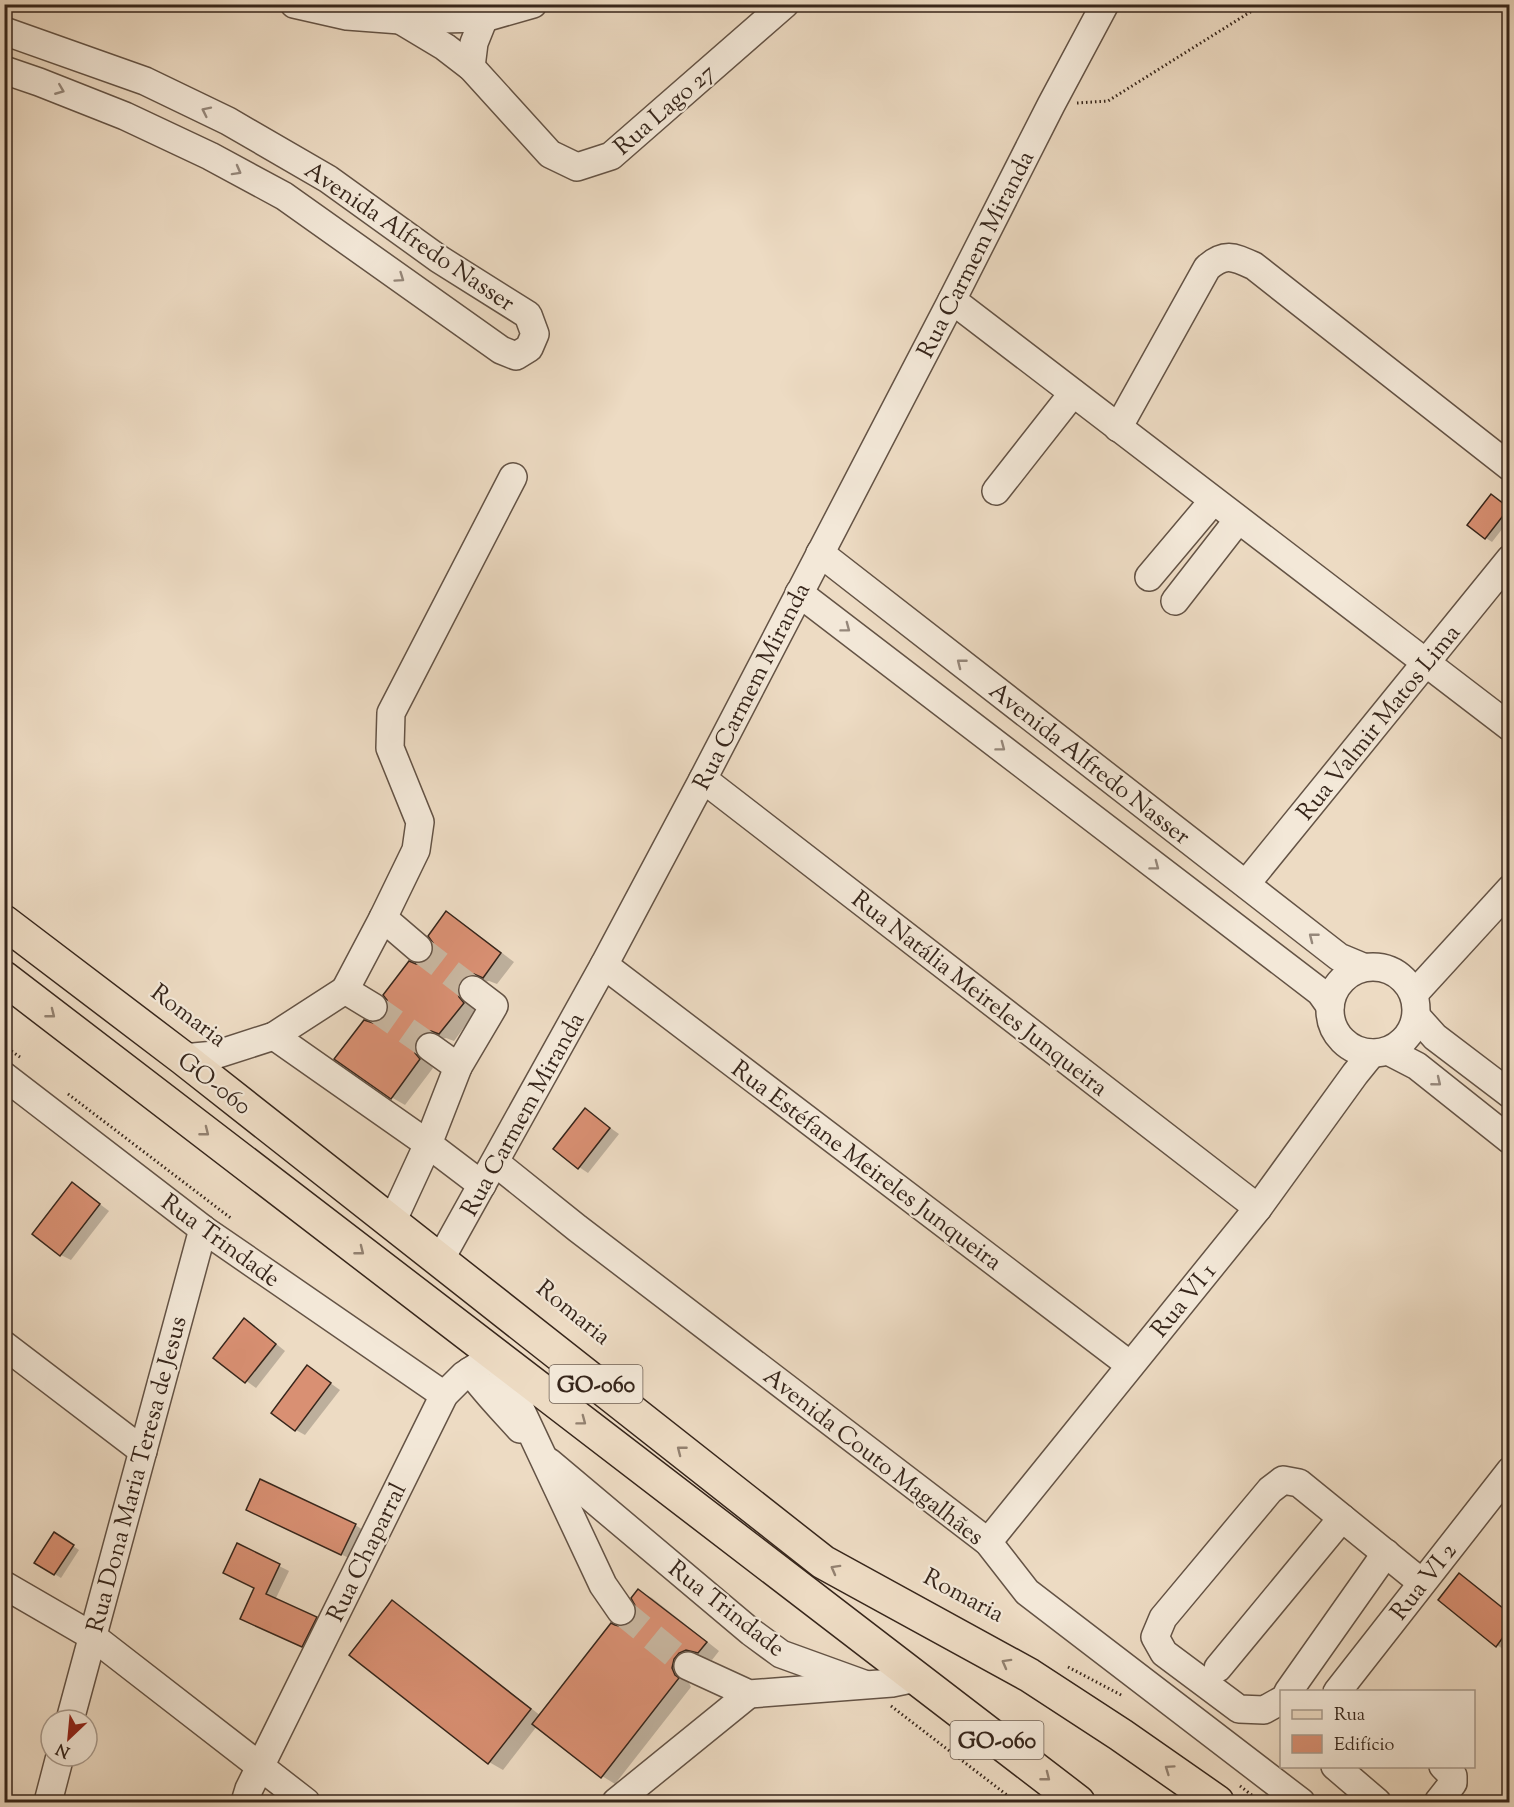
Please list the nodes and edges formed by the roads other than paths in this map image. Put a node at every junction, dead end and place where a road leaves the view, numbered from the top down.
1 (294, 4) edge
2 (533, 4) edge
3 (784, 4) edge
4 (1105, 4) edge
5 (484, 18) junction
6 (400, 20) junction
7 (4, 31) edge
8 (471, 67) junction
9 (4, 70) edge
10 (952, 300) junction
11 (1073, 393) junction
12 (1118, 428) junction
13 (1509, 467) edge
14 (513, 477) dead end
15 (996, 491) dead end
16 (1213, 501) junction
17 (1238, 520) junction
18 (820, 553) junction
19 (1509, 559) edge
20 (1149, 577) dead end
21 (799, 593) junction
22 (1175, 601) dead end
23 (1425, 664) junction
24 (1509, 727) edge
25 (703, 779) junction
26 (1246, 884) junction
27 (1509, 889) edge
28 (383, 918) junction
29 (4, 922) edge
30 (418, 948) tunnel mouth
31 (604, 965) junction
32 (1363, 968) junction
33 (4, 978) edge
34 (345, 990) junction
35 (473, 990) tunnel mouth
36 (1415, 1005) junction
37 (1330, 1006) junction
38 (374, 1007) tunnel mouth
39 (274, 1036) junction
40 (430, 1047) tunnel mouth
41 (1380, 1052) junction
42 (183, 1058) junction
43 (458, 1067) junction
44 (14, 1068) edge
45 (1509, 1094) edge
46 (1505, 1127) edge
47 (428, 1144) junction
48 (489, 1174) junction
49 (1258, 1208) junction
50 (392, 1222) junction
51 (203, 1229) junction
52 (440, 1260) junction
53 (4, 1345) edge
54 (483, 1363) junction
55 (1130, 1365) junction
56 (444, 1395) junction
57 (142, 1451) junction
58 (544, 1458) junction
59 (1509, 1471) edge
60 (1342, 1518) junction
61 (988, 1542) junction
62 (1386, 1553) junction
63 (1421, 1582) junction
64 (4, 1586) edge
65 (621, 1611) tunnel mouth
66 (92, 1636) junction
67 (688, 1666) tunnel mouth
68 (1218, 1668) dead end
69 (916, 1678) junction
70 (864, 1684) junction
71 (1289, 1690) edge
72 (1339, 1690) edge
73 (749, 1694) junction
74 (1280, 1701) edge
75 (73, 1708) edge
76 (260, 1767) junction
77 (57, 1768) edge
78 (1274, 1768) edge
79 (1336, 1768) edge
80 (1444, 1768) edge
81 (1225, 1791) edge
82 (615, 1802) edge
83 (48, 1803) edge
84 (245, 1803) edge
85 (306, 1803) edge
86 (1078, 1803) edge
87 (1300, 1803) edge
88 (1377, 1803) edge
89 (1438, 1803) edge

1 - 6 street
2 - 5 street
3 - 8 street, Rua Lago 27
4 - 10 street, Rua Carmem Miranda
5 - 6 street
5 - 8 street
6 - 8 street, Rua Lago 27
9 -> 7 street, Avenida Alfredo Nasser
10 - 11 street
10 - 18 street, Rua Carmem Miranda
11 - 12 street
11 - 15 street
12 - 13 street
12 - 16 street
14 - 28 street
16 - 17 street
16 - 20 street
17 - 22 street
17 - 23 street
18 - 21 street, Rua Carmem Miranda
26 -> 18 street, Avenida Alfredo Nasser
19 - 23 street, Rua Valmir Matos Lima
21 - 25 street, Rua Carmem Miranda
21 -> 37 street, Avenida Alfredo Nasser
23 - 24 street
23 - 26 street, Rua Valmir Matos Lima
25 - 31 street, Rua Carmem Miranda
25 - 49 street, Rua Natália Meireles Junqueira
32 -> 26 street, Avenida Alfredo Nasser
27 - 36 street
28 - 30 street
28 - 34 street
29 - 42 main road, GO-060 / GO-060
31 - 48 street, Rua Carmem Miranda
31 - 55 street, Rua Estéfane Meireles Junqueira
32 - 36 street
32 - 37 street
33 -> 54 main road, GO-060 / GO-060
34 - 38 street
34 - 39 street
35 - 43 street
36 - 41 street
36 - 45 street
37 - 41 street
39 - 42 street
39 - 47 street, Avenida Couto Magalhães
40 - 43 street
41 -> 46 street
41 - 49 street, Rua VI 1
42 - 50 main road, GO-060 / GO-060
43 - 47 street
44 - 51 street, Rua Trindade
47 - 48 street, Avenida Couto Magalhães
47 - 50 street
48 - 52 street, Rua Carmem Miranda
48 - 61 street, Avenida Couto Magalhães
49 - 55 street, Rua VI 1
50 - 52 main road, GO-060 / GO-060
51 - 56 street, Rua Trindade
51 - 57 street, Rua Dona Maria Teresa de Jesus
81 -> 52 main road, GO-060 / GO-060
53 - 57 street
54 - 56 street, Rua Chaparral
54 - 58 street
54 -> 69 main road, GO-060 / GO-060
55 - 61 street, Rua VI 1
56 - 76 street, Rua Chaparral
57 - 66 street, Rua Dona Maria Teresa de Jesus
58 - 65 street
58 - 70 street, Rua Trindade
59 - 63 street, Rua VI 2
60 - 62 street
60 - 68 street
60 - 74 street
61 - 78 street, Avenida Couto Magalhães
62 - 63 street
62 - 71 street
63 - 72 street, Rua VI 2
64 - 66 street
66 - 75 street, Rua Dona Maria Teresa de Jesus
66 - 76 street
67 - 73 street
69 - 70 street
69 -> 86 main road, GO-060
70 - 73 street
73 - 82 street
76 - 84 street, Rua Chaparral
76 - 85 street
77 - 83 street
78 - 87 street, Avenida Couto Magalhães
79 - 88 street
80 - 89 street

